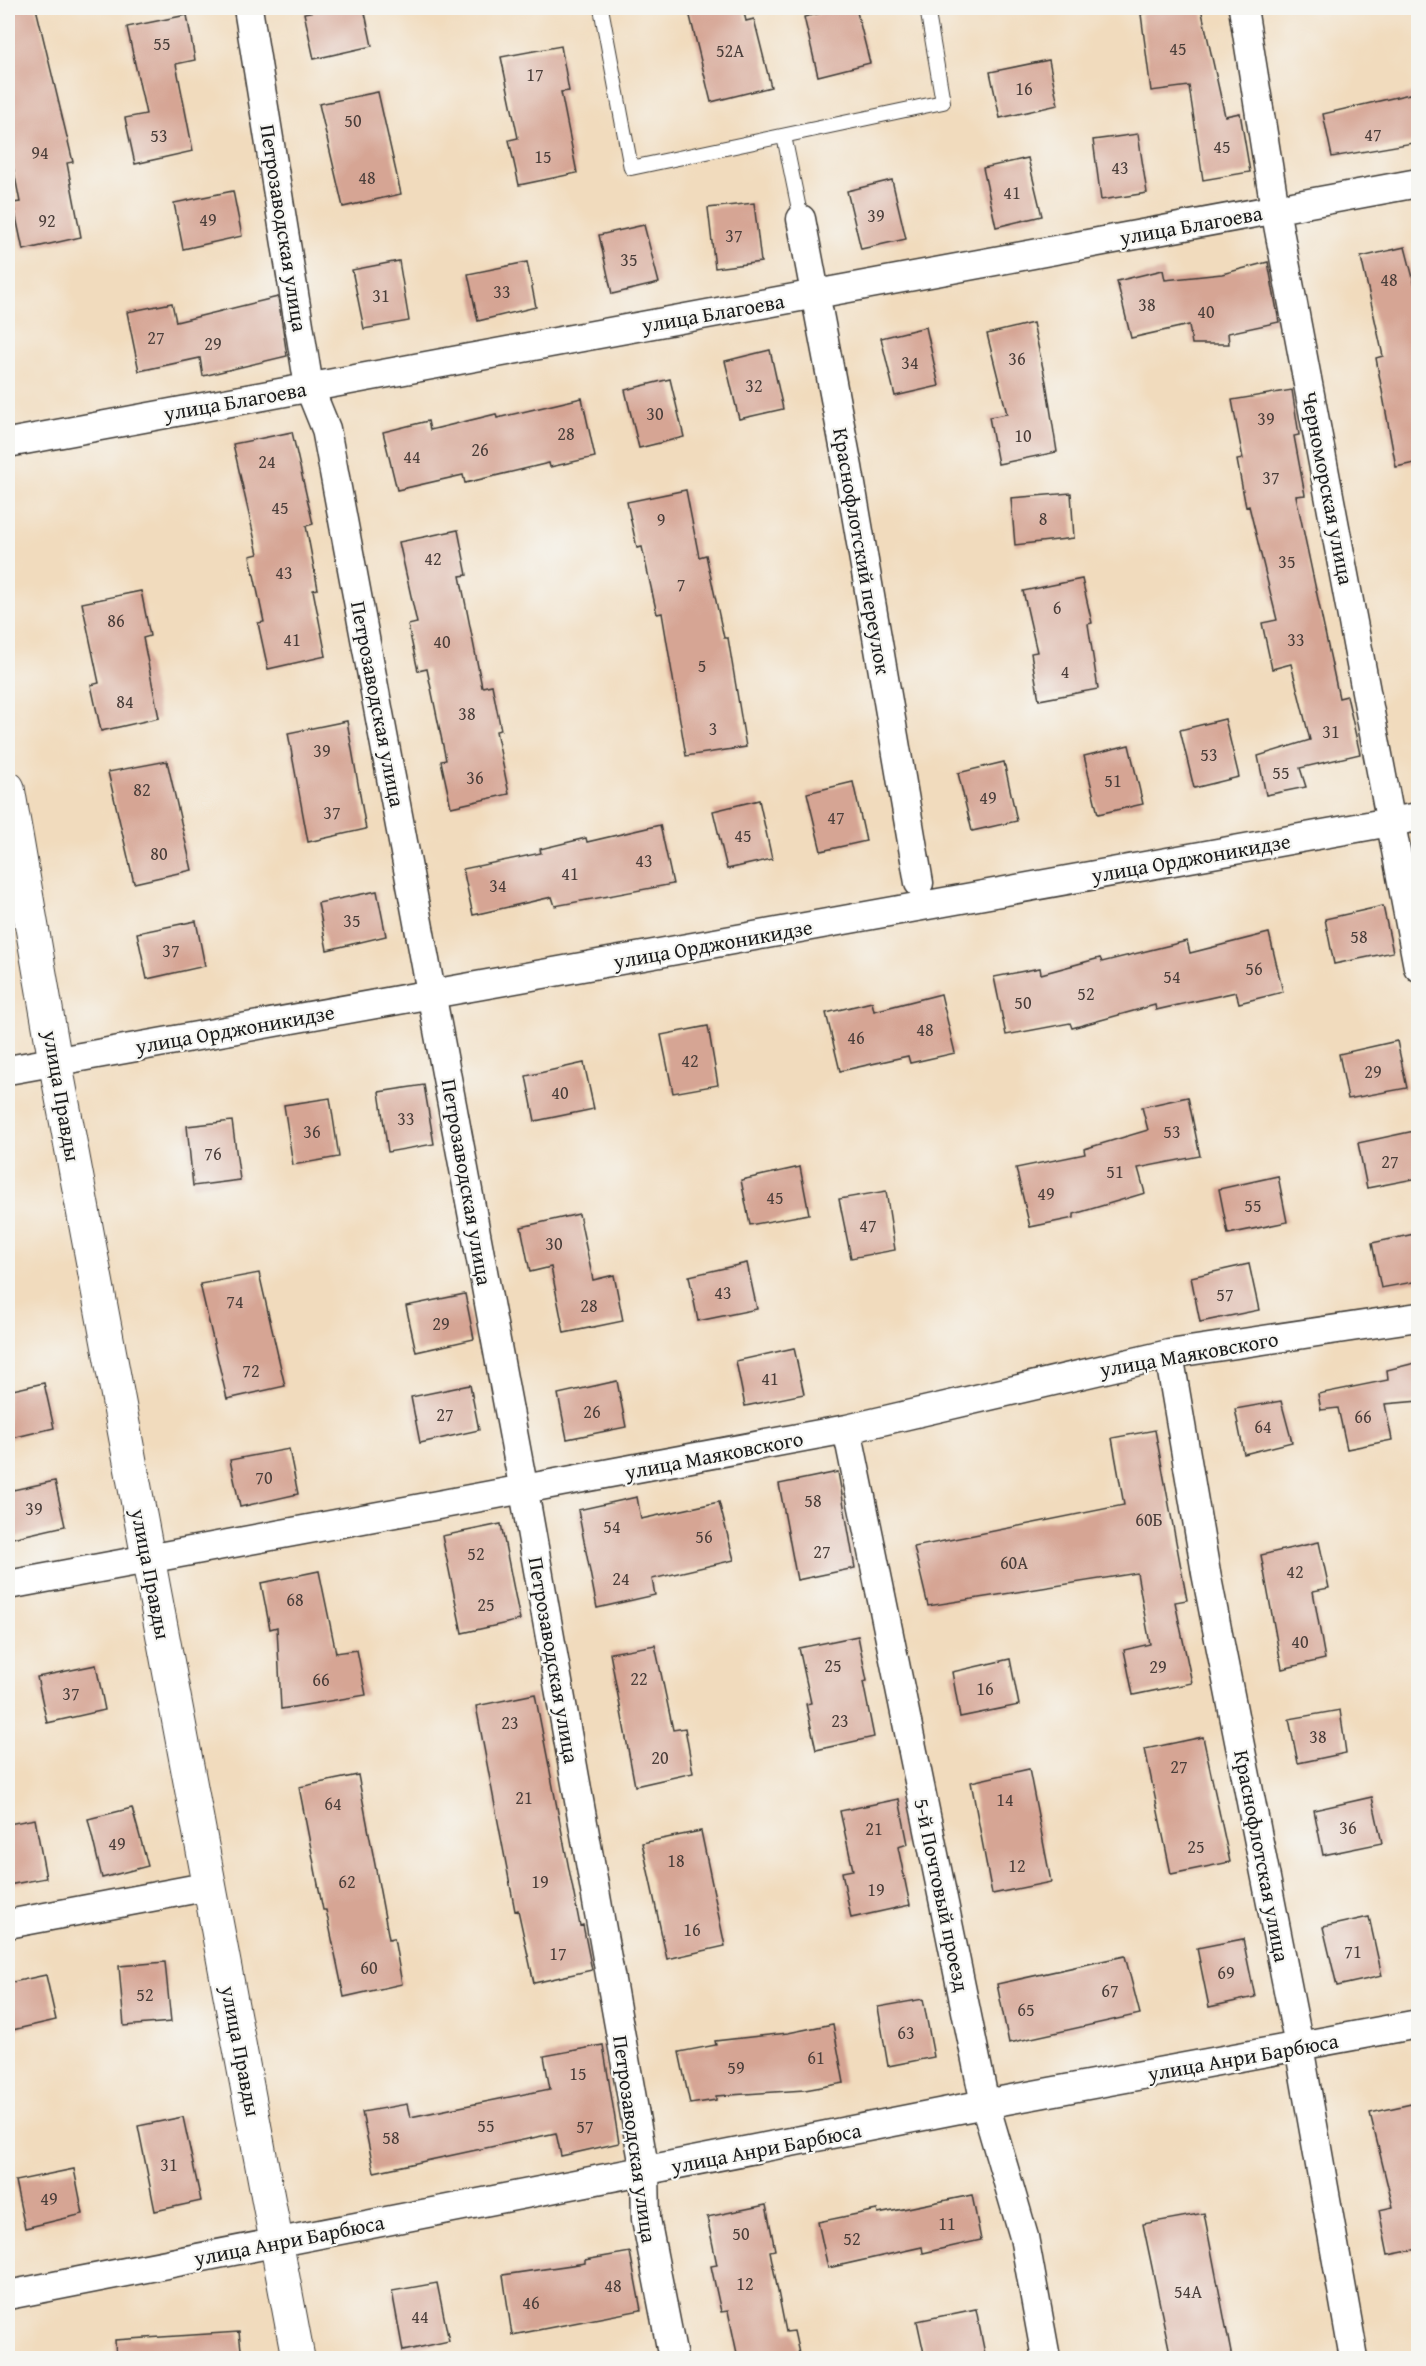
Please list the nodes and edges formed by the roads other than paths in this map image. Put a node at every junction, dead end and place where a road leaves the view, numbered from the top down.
1 (248, 8) edge
2 (602, 8) edge
3 (927, 8) edge
4 (1244, 8) edge
5 (784, 136) junction
6 (1419, 183) edge
7 (1275, 209) junction
8 (801, 219) joint
9 (815, 294) junction
10 (309, 387) junction
11 (8, 443) edge
12 (8, 788) edge
13 (1405, 819) edge
14 (919, 883) dead end
15 (1419, 967) edge
16 (432, 994) junction
17 (55, 1061) junction
18 (8, 1070) edge
19 (1419, 1317) edge
20 (1169, 1354) junction
21 (847, 1429) junction
22 (524, 1491) junction
23 (149, 1561) junction
24 (8, 1586) edge
25 (210, 1886) junction
26 (8, 1923) edge
27 (1419, 2024) edge
28 (1299, 2046) junction
29 (985, 2104) junction
30 (645, 2172) junction
31 (276, 2242) junction
32 (8, 2295) edge
33 (298, 2358) edge
34 (673, 2358) edge
35 (1046, 2358) edge
36 (1354, 2358) edge

1 - 10 street, Петрозаводская улица
2 - 5 lane
3 - 5 lane
4 - 7 street, Черноморская улица
5 - 8 lane
6 - 7 street, улица Благоева
7 - 9 street, улица Благоева
7 - 13 street, Черноморская улица
8 - 9 street, Краснофлотский переулок
9 - 10 street, улица Благоева
9 - 14 street, Краснофлотский переулок
10 - 11 street, улица Благоева
10 - 16 street, Петрозаводская улица
12 - 17 street, улица Правды
13 - 15 street, Черноморская улица
13 - 16 street, улица Орджоникидзе
16 - 17 street, улица Орджоникидзе
16 - 22 street, Петрозаводская улица
17 - 18 street, улица Орджоникидзе
17 - 23 street, улица Правды
19 - 20 street, улица Маяковского
20 - 21 street, улица Маяковского
20 - 28 street, Краснофлотская улица
21 - 22 street, улица Маяковского
21 - 29 street, 5-й Почтовый проезд
22 - 23 street, улица Маяковского
22 - 30 street, Петрозаводская улица
23 - 24 street, улица Маяковского
23 - 25 street, улица Правды
25 - 26 street
25 - 31 street, улица Правды
27 - 28 street, улица Анри Барбюса
28 - 29 street, улица Анри Барбюса
28 - 36 street, Краснофлотская улица
29 - 30 street, улица Анри Барбюса
29 - 35 street, 5-й Почтовый проезд
30 - 31 street, улица Анри Барбюса
30 - 34 street, Петрозаводская улица
31 - 32 street, улица Анри Барбюса
31 - 33 street, улица Правды

